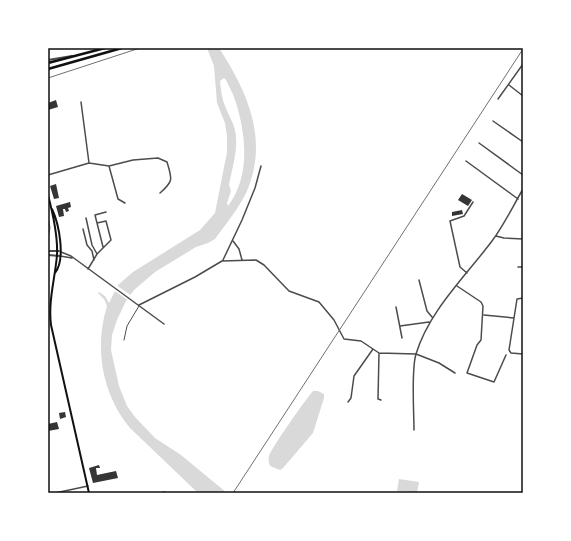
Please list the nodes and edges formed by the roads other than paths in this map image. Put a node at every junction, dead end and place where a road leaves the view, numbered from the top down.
1 (105, 48) edge
2 (122, 48) edge
3 (77, 55) junction
4 (48, 60) edge
5 (48, 63) edge
6 (523, 64) edge
7 (48, 69) edge
8 (509, 85) junction
9 (523, 96) edge
10 (498, 99) dead end
11 (81, 102) dead end
12 (494, 121) dead end
13 (523, 142) edge
14 (479, 143) dead end
15 (466, 161) dead end
16 (89, 163) junction
17 (109, 166) junction
18 (261, 166) dead end
19 (523, 174) edge
20 (48, 175) edge
21 (523, 189) edge
22 (160, 193) dead end
23 (48, 195) edge
24 (518, 198) junction
25 (473, 202) dead end
26 (125, 203) dead end
27 (51, 207) junction
28 (106, 212) dead end
29 (86, 218) dead end
30 (97, 223) junction
31 (83, 229) dead end
32 (90, 234) junction
33 (85, 235) junction
34 (496, 236) junction
35 (523, 239) edge
36 (233, 241) junction
37 (103, 247) junction
38 (48, 251) edge
39 (57, 251) junction
40 (61, 252) junction
41 (97, 253) junction
42 (48, 254) edge
43 (57, 255) junction
44 (60, 256) junction
45 (72, 258) junction
46 (94, 260) junction
47 (242, 260) junction
48 (223, 261) junction
49 (518, 267) dead end
50 (523, 267) edge
51 (88, 269) junction
52 (55, 273) junction
53 (467, 273) junction
54 (419, 280) dead end
55 (457, 286) junction
56 (523, 298) edge
57 (49, 301) edge
58 (139, 305) junction
59 (396, 307) dead end
60 (483, 315) junction
61 (432, 317) junction
62 (514, 318) junction
63 (430, 322) junction
64 (164, 324) dead end
65 (400, 326) junction
66 (402, 338) dead end
67 (124, 340) dead end
68 (373, 349) junction
69 (379, 353) junction
70 (416, 354) junction
71 (523, 354) edge
72 (506, 355) dead end
73 (455, 373) dead end
74 (380, 400) dead end
75 (348, 402) dead end
76 (414, 430) dead end
77 (88, 486) junction
78 (165, 492) dead end
79 (55, 493) edge
80 (90, 493) edge
81 (162, 493) edge

1 - 3 main road
2 - 7 main road
3 - 4 street
3 - 5 main road
6 - 8 street
8 - 9 street
8 - 10 street
11 - 16 street
12 - 13 street
14 - 19 street
15 - 24 street
16 - 17 street
16 - 20 street
17 - 22 street
17 - 26 street
18 - 36 street
21 - 24 street
23 - 27 main road
24 - 34 street
25 - 53 street
27 - 39 main road
27 - 40 main road
28 - 30 street
29 - 32 street
30 - 37 street
30 - 37 street
31 - 33 street
32 - 33 street
32 - 41 street
33 - 46 street
34 - 35 street
34 - 53 street
36 - 47 street
36 - 48 street
37 - 41 street
38 - 39 street
39 - 40 street
39 - 43 main road
40 - 44 main road
40 - 45 street
41 - 46 street
42 - 43 street
43 - 44 street
43 - 52 main road
44 - 45 street
44 - 52 main road
45 - 51 street
46 - 51 street
47 - 48 street
47 - 68 street
48 - 58 street
49 - 50 street
51 - 58 street
52 - 57 main road
53 - 55 street
54 - 61 street
55 - 60 street
55 - 61 street
56 - 62 street
57 - 77 main road
58 - 64 street
58 - 67 lane
59 - 65 street
60 - 62 street
60 - 72 street
61 - 63 street
62 - 71 street
63 - 65 street
63 - 70 street
65 - 66 street
68 - 69 street
68 - 75 street
69 - 70 street
69 - 74 street
70 - 73 street
70 - 76 street
77 - 79 street
77 - 80 main road
78 - 81 street

